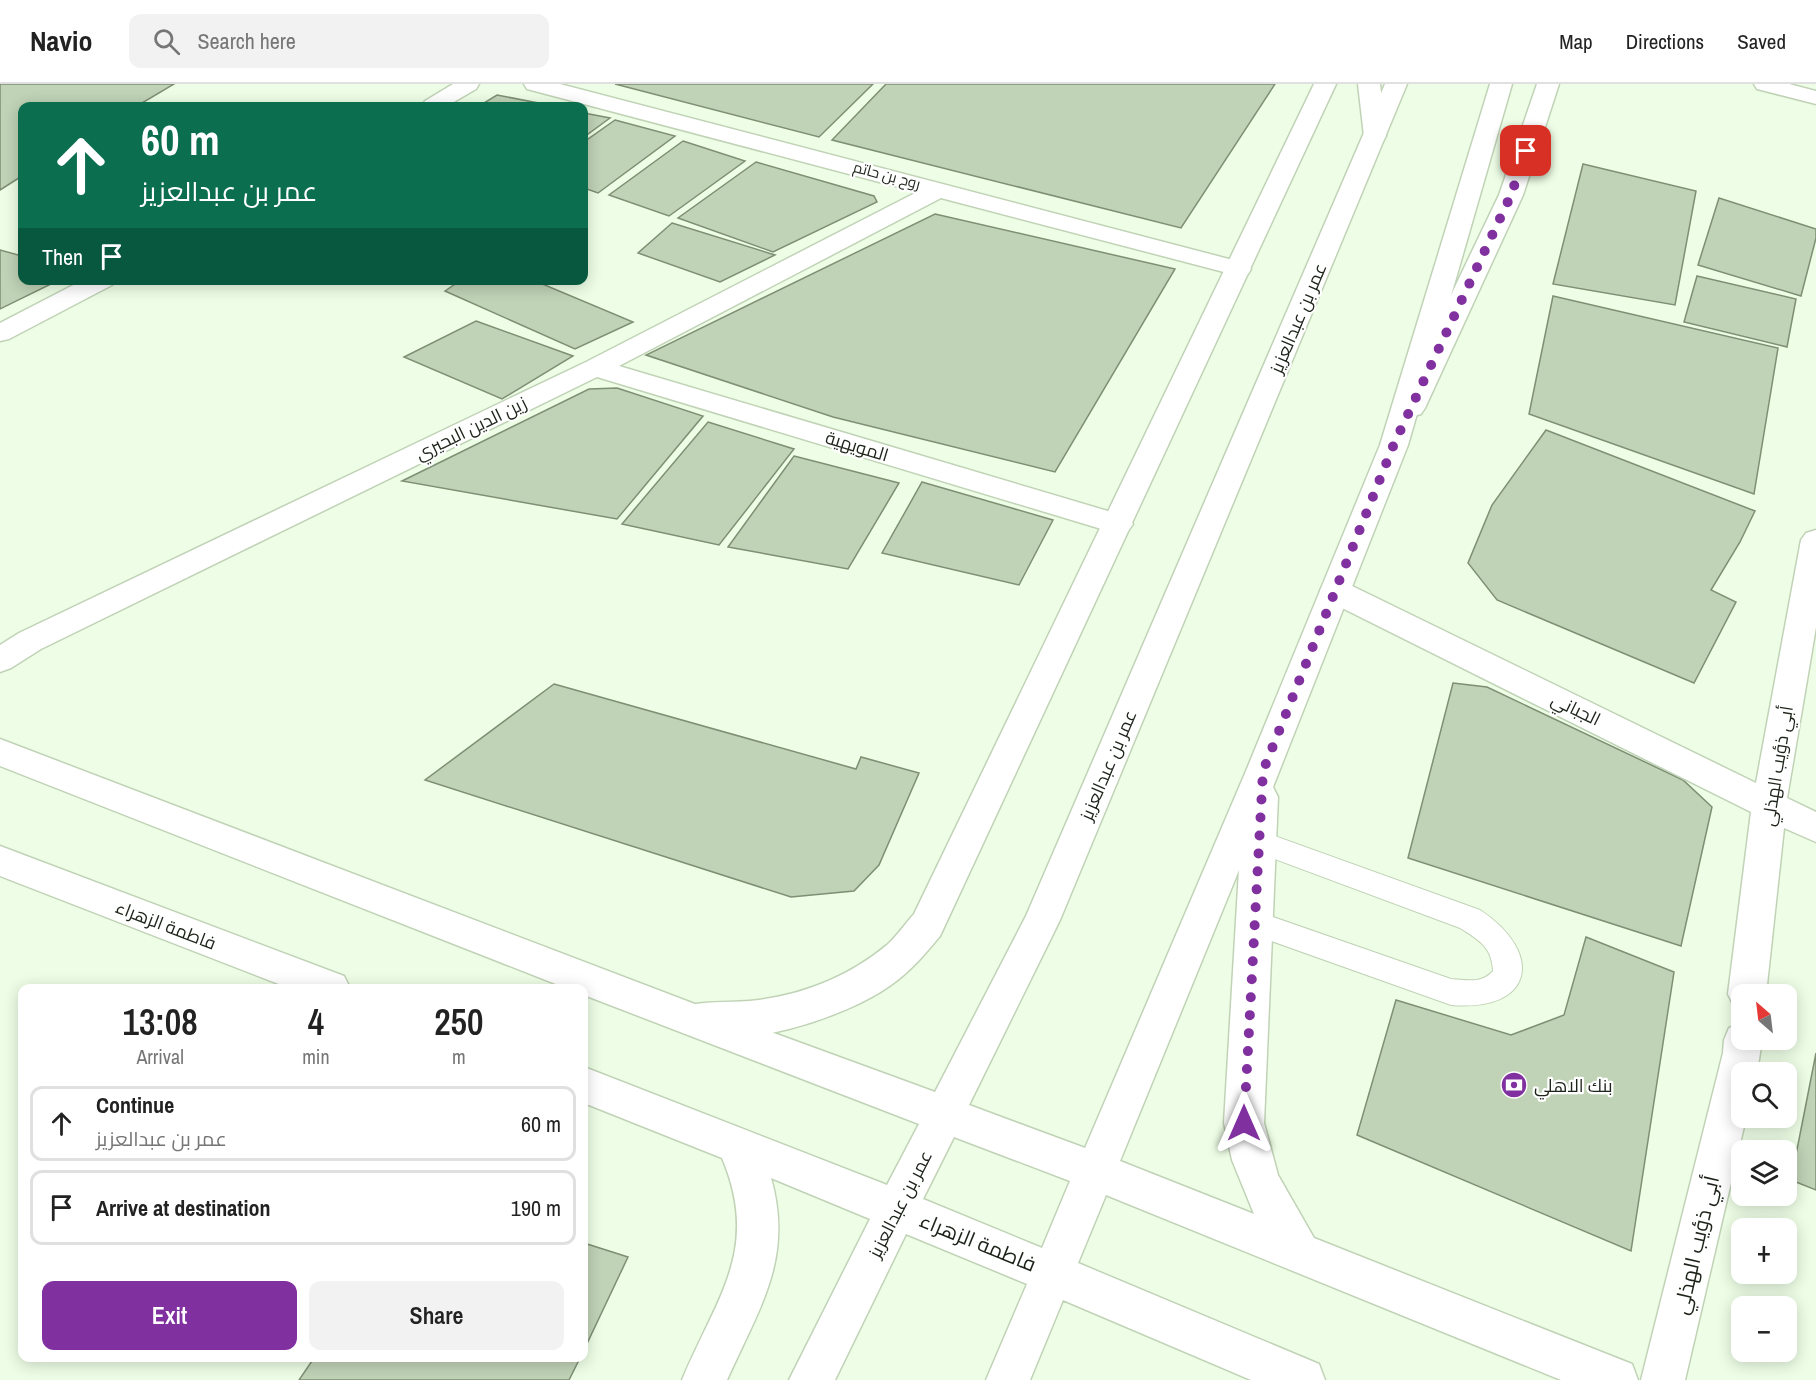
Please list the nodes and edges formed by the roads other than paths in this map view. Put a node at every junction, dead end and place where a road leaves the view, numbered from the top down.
1 (468, 84) edge
2 (535, 84) edge
3 (1325, 84) edge
4 (1369, 84) edge
5 (1396, 84) edge
6 (1501, 84) edge
7 (1548, 84) edge
8 (1765, 84) edge
9 (1816, 98) edge
10 (439, 102) edge
11 (1375, 136) junction
12 (940, 189) junction
13 (1239, 269) junction
14 (93, 285) edge
15 (0, 333) edge
16 (595, 368) junction
17 (1394, 444) junction
18 (1118, 524) junction
19 (1816, 540) edge
20 (1335, 591) junction
21 (0, 660) edge
22 (0, 752) edge
23 (1263, 771) junction
24 (1768, 804) junction
25 (1816, 828) edge
26 (1258, 841) junction
27 (0, 861) edge
28 (1253, 922) junction
29 (321, 984) edge
30 (1748, 984) edge
31 (691, 1020) junction
32 (1742, 1050) edge
33 (588, 1087) edge
34 (945, 1115) junction
35 (736, 1144) junction
36 (1095, 1171) junction
37 (898, 1210) junction
38 (1299, 1253) junction
39 (1053, 1272) junction
40 (704, 1380) edge
41 (811, 1380) edge
42 (1008, 1380) edge
43 (1303, 1380) edge
44 (1616, 1380) edge
45 (1663, 1380) edge

1 - 10 street
2 - 12 street, روح بن حاتم
3 - 13 street
4 - 11 street, عمر بن عبدالعزيز
5 - 11 street, عمر بن عبدالعزيز
6 - 17 street
7 - 17 street
8 - 9 street
11 - 34 street, عمر بن عبدالعزيز
12 - 13 street, روح بن حاتم
12 - 16 street, زين الدين البحيري
13 - 18 street
14 - 15 street
16 - 18 street, المويهية
16 - 21 street, زين الدين البحيري
17 - 20 street
18 - 31 street
19 - 24 street, أبي ذؤيب الهذلي
20 - 23 street
20 - 24 street, الجباني
22 - 31 street
23 - 26 street
23 - 36 street
24 - 25 street, الجباني
24 - 30 street, أبي ذؤيب الهذلي
26 - 28 street
26 - 28 lane
27 - 29 street, فاطمة الزهراء
28 - 38 street
31 - 34 street
32 - 45 street, أبي ذؤيب الهذلي
33 - 35 street, فاطمة الزهراء
34 - 36 street
34 - 37 street, عمر بن عبدالعزيز
35 - 37 street, فاطمة الزهراء
35 - 40 street
36 - 38 street
36 - 39 street
37 - 39 street, فاطمة الزهراء
37 - 41 street, عمر بن عبدالعزيز
38 - 44 street
39 - 42 street
39 - 43 street, فاطمة الزهراء

